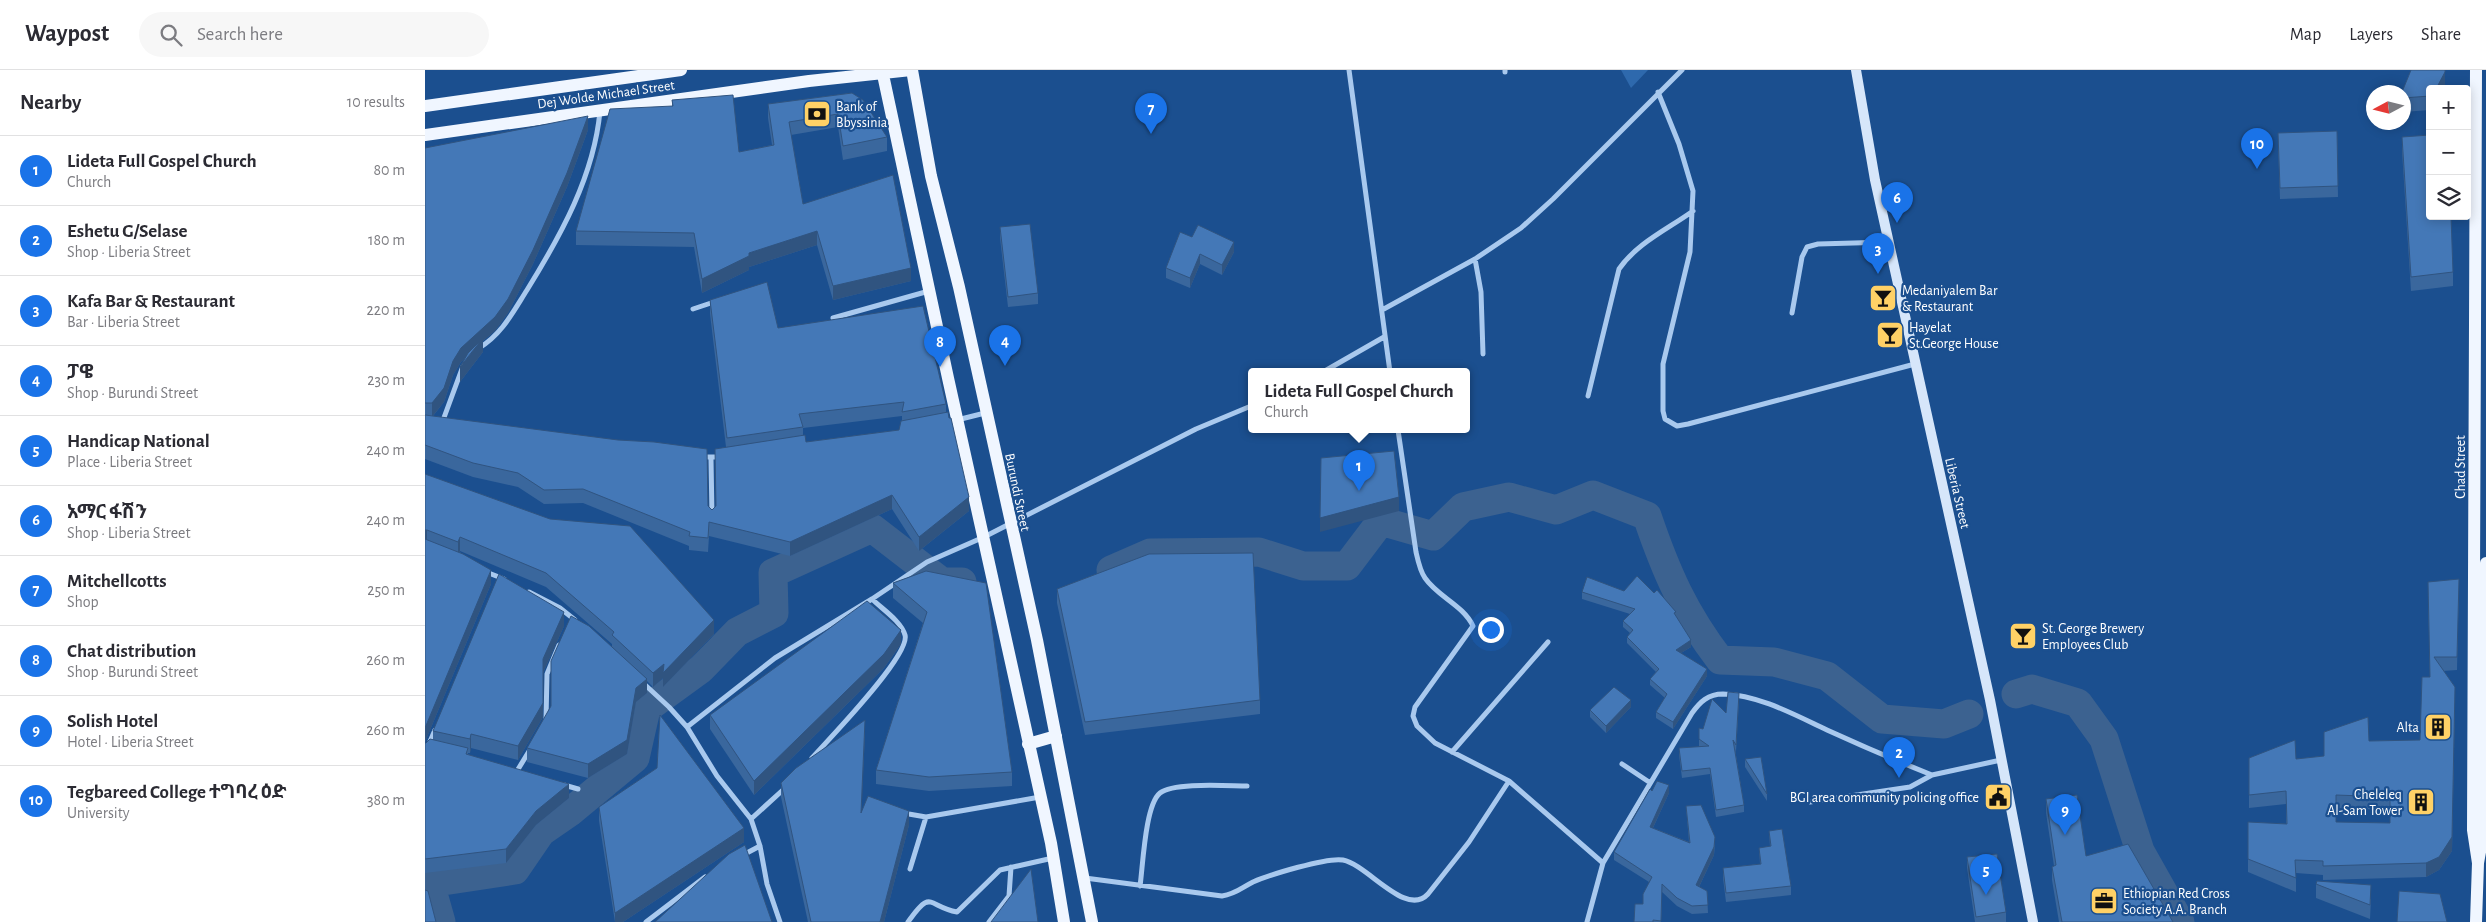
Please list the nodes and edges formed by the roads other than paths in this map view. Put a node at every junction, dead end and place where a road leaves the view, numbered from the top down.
1 (681, 70) edge
2 (911, 70) edge
3 (1349, 70) edge
4 (1682, 70) edge
5 (1856, 70) edge
6 (2476, 70) edge
7 (882, 72) edge
8 (1658, 92) junction
9 (425, 106) edge
10 (600, 110) junction
11 (425, 135) edge
12 (1693, 211) junction
13 (1889, 242) junction
14 (1475, 259) junction
15 (929, 291) junction
16 (718, 301) edge
17 (693, 309) dead end
18 (1382, 310) junction
19 (1792, 313) dead end
20 (833, 318) edge
21 (1384, 337) junction
22 (1483, 354) dead end
23 (471, 356) edge
24 (466, 361) edge
25 (1915, 364) junction
26 (1330, 368) edge
27 (1388, 368) edge
28 (1588, 396) dead end
29 (1248, 407) edge
30 (986, 413) junction
31 (953, 421) junction
32 (433, 422) edge
33 (442, 424) junction
34 (451, 426) edge
35 (1398, 433) edge
36 (692, 456) edge
37 (729, 456) edge
38 (711, 459) junction
39 (712, 520) edge
40 (1009, 523) junction
41 (984, 537) junction
42 (2486, 563) edge
43 (480, 570) edge
44 (499, 577) junction
45 (507, 581) edge
46 (495, 586) edge
47 (523, 589) edge
48 (872, 599) junction
49 (573, 618) junction
50 (579, 624) edge
51 (569, 626) edge
52 (561, 640) edge
53 (1548, 642) dead end
54 (634, 675) edge
55 (438, 721) edge
56 (545, 726) edge
57 (687, 727) junction
58 (1056, 736) junction
59 (535, 741) edge
60 (1029, 744) junction
61 (426, 750) edge
62 (436, 750) edge
63 (1452, 752) junction
64 (810, 760) edge
65 (2002, 760) junction
66 (1622, 764) dead end
67 (508, 769) edge
68 (517, 771) junction
69 (525, 774) edge
70 (1932, 775) junction
71 (1509, 781) junction
72 (1649, 782) junction
73 (561, 784) edge
74 (786, 786) edge
75 (1247, 786) dead end
76 (578, 790) dead end
77 (1040, 796) junction
78 (1810, 802) dead end
79 (896, 810) edge
80 (926, 817) junction
81 (751, 819) junction
82 (760, 846) junction
83 (738, 858) edge
84 (1053, 858) junction
85 (1603, 863) junction
86 (2478, 863) junction
87 (1011, 866) junction
88 (910, 869) dead end
89 (711, 873) edge
90 (1085, 878) junction
91 (1141, 886) junction
92 (2032, 921) edge
93 (646, 922) edge
94 (780, 922) edge
95 (908, 922) edge
96 (989, 922) edge
97 (1064, 922) edge
98 (1093, 922) edge
99 (1587, 922) edge
100 (2476, 922) edge

1 - 9 main road, Dej Wolde Michael Street
2 - 7 main road, Dej Wolde Michael Street
2 - 30 main road, Burundi Street
3 - 18 street
4 - 8 street
5 - 13 street, Liberia Street
6 - 86 main road, Chad Street
7 - 10 main road, Dej Wolde Michael Street
7 - 15 main road
8 - 12 street
8 - 14 street
10 - 11 main road, Dej Wolde Michael Street
10 - 23 street
12 - 25 street
12 - 28 street
13 - 19 street
13 - 25 street, Liberia Street
14 - 18 street
14 - 22 street
15 - 20 street
15 - 31 main road
16 - 17 street
18 - 21 street
21 - 26 street
21 - 27 street
24 - 33 street
25 - 65 street, Liberia Street
29 - 40 street
30 - 31 street
30 - 40 main road, Burundi Street
31 - 41 main road
32 - 33 street
33 - 34 street
35 - 63 street
36 - 38 street
37 - 38 street
38 - 39 street
40 - 41 street
40 - 58 main road, Burundi Street
41 - 48 street
41 - 60 main road
42 - 86 main road, Chad Street
43 - 44 street
44 - 45 street
44 - 46 street
47 - 49 street
48 - 57 street
48 - 64 street
49 - 50 street
49 - 51 street
52 - 56 street
53 - 63 street
54 - 57 street
55 - 61 street
57 - 81 street
58 - 60 main road
58 - 90 main road, Burundi Street
59 - 68 street
60 - 77 main road
61 - 62 street
63 - 71 street
65 - 70 street
65 - 92 street, Liberia Street
66 - 72 street
67 - 68 street
68 - 69 street
70 - 72 street
70 - 78 street
71 - 85 street
71 - 91 street
72 - 85 street
73 - 76 street
74 - 81 street
75 - 91 street
77 - 80 street
77 - 84 main road
79 - 80 street
80 - 88 street
81 - 82 street
82 - 83 street
82 - 94 street
84 - 87 street
84 - 97 main road
85 - 99 street
86 - 100 main road, Chad Street
87 - 95 street
87 - 96 street
89 - 93 street
90 - 91 street
90 - 98 main road, Burundi Street

